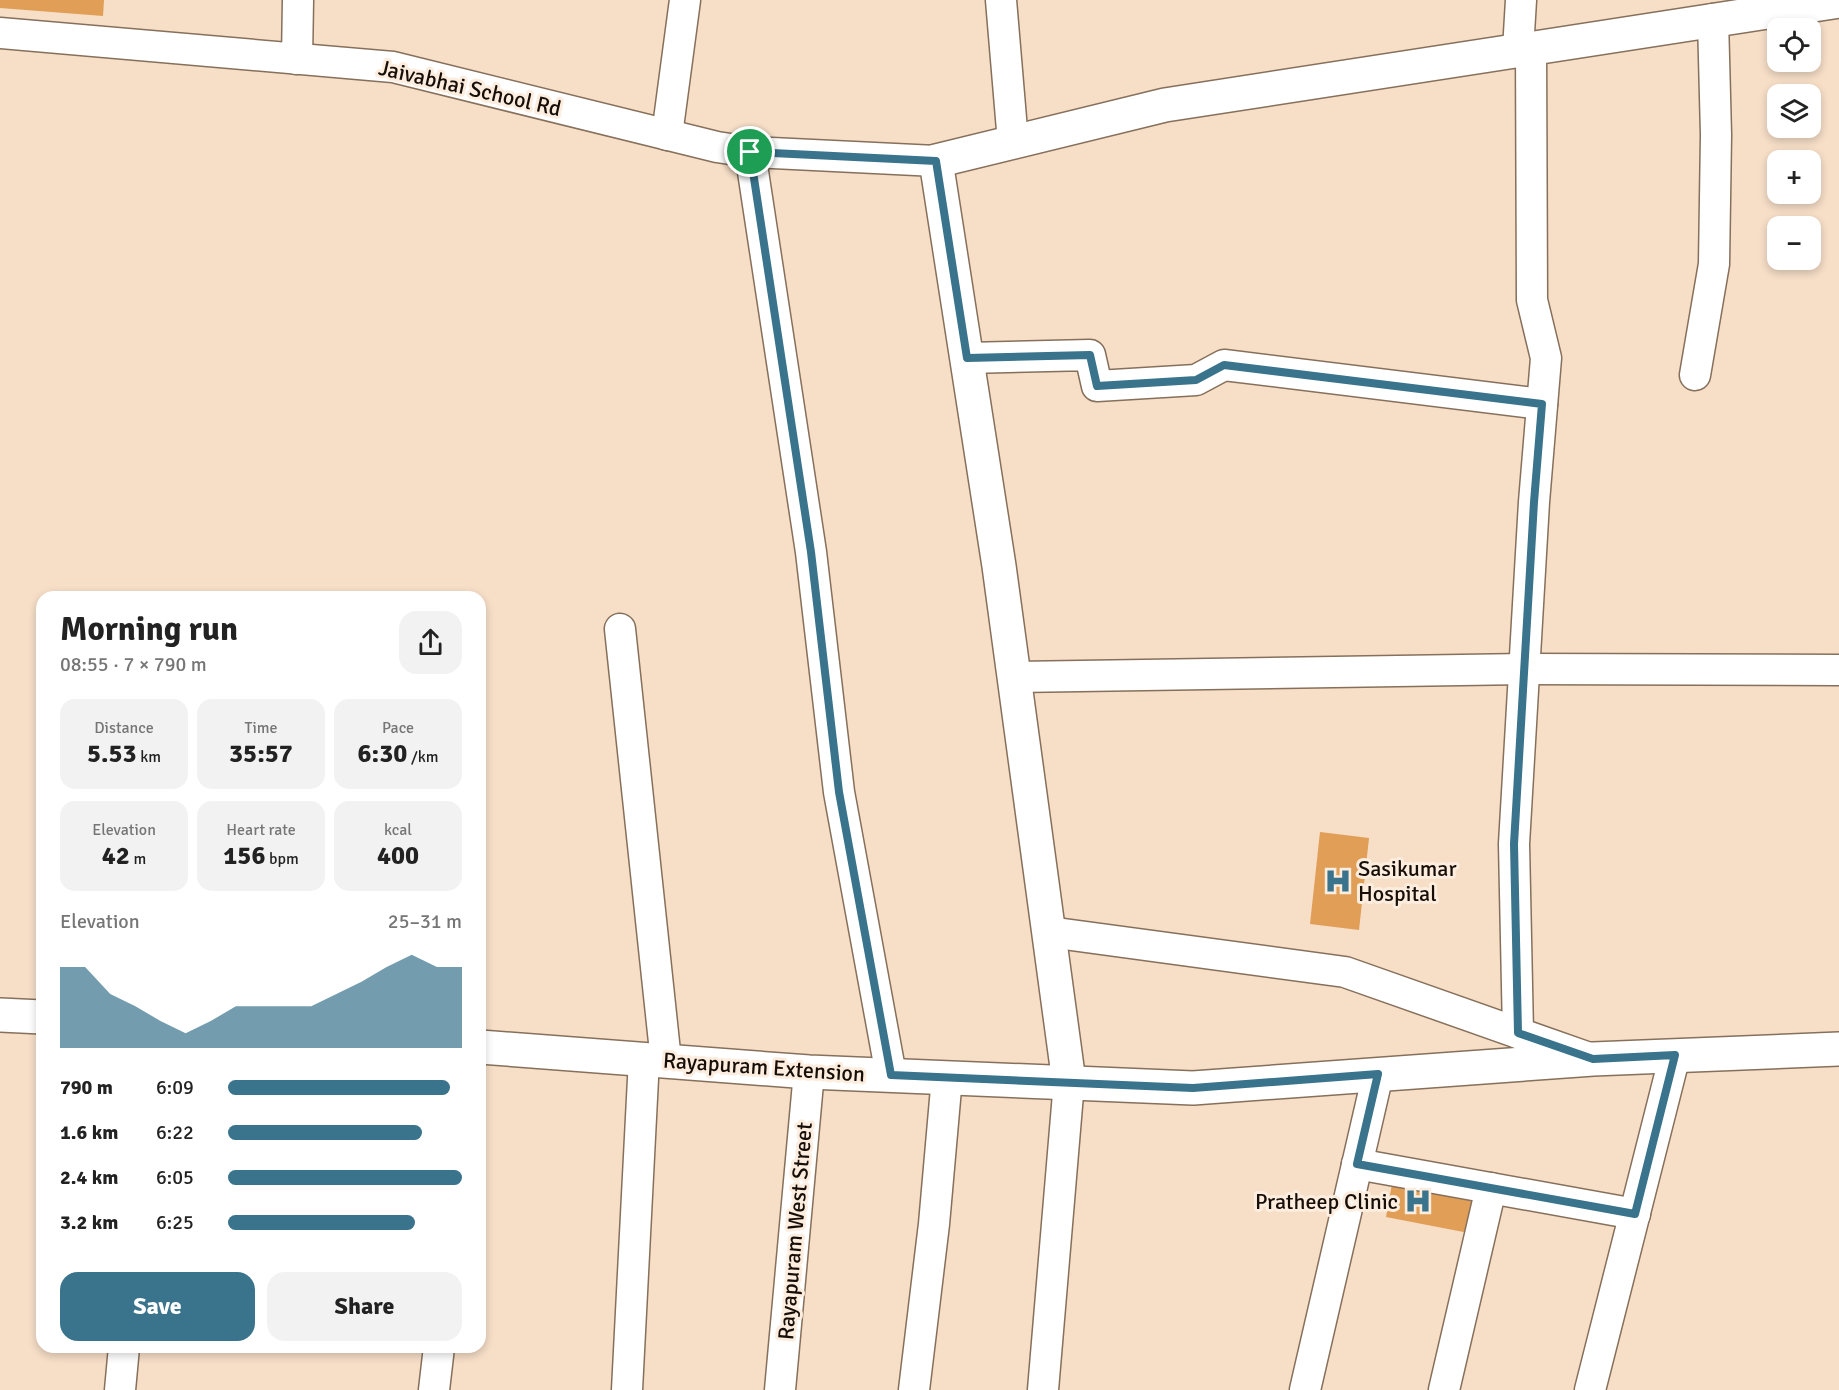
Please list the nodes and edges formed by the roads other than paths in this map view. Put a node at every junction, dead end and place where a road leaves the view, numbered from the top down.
1 (298, 0) edge
2 (685, 0) edge
3 (1001, 0) edge
4 (1521, 0) edge
5 (1839, 1) edge
6 (1713, 19) junction
7 (0, 33) edge
8 (1525, 49) junction
9 (297, 59) junction
10 (667, 135) junction
11 (1013, 142) junction
12 (750, 152) junction
13 (936, 161) junction
14 (967, 358) junction
15 (1695, 375) dead end
16 (1542, 404) junction
17 (620, 629) dead end
18 (1525, 669) junction
19 (1839, 670) edge
20 (1014, 677) junction
21 (1049, 932) junction
22 (0, 1014) edge
23 (36, 1017) edge
24 (1518, 1033) junction
25 (486, 1047) edge
26 (1839, 1049) edge
27 (1675, 1055) junction
28 (1593, 1059) junction
29 (655, 1060) junction
30 (809, 1072) junction
31 (1378, 1074) junction
32 (891, 1075) junction
33 (947, 1077) junction
34 (1069, 1082) junction
35 (1357, 1164) junction
36 (1491, 1188) junction
37 (1635, 1214) junction
38 (123, 1353) edge
39 (438, 1353) edge
40 (120, 1390) edge
41 (434, 1390) edge
42 (627, 1390) edge
43 (780, 1390) edge
44 (914, 1390) edge
45 (1043, 1390) edge
46 (1305, 1390) edge
47 (1444, 1390) edge
48 (1590, 1390) edge

1 - 9 street
2 - 10 street
3 - 11 street
4 - 8 street
5 - 6 street
6 - 8 street
6 - 15 street
7 - 9 street, Jaivabhai School Rd
8 - 11 street
8 - 16 street
9 - 10 street, Jaivabhai School Rd
10 - 12 street, Jaivabhai School Rd
11 - 13 street
12 - 13 street, Jaivabhai School Rd
12 - 32 street
13 - 14 street
14 - 16 street
14 - 20 street
16 - 18 street
17 - 29 street
18 - 19 street
18 - 20 street
18 - 24 street
20 - 21 street
21 - 24 street
21 - 34 street
22 - 23 street
24 - 28 street
25 - 29 street, Rayapuram Extension
26 - 27 street, Rayapuram Extension
27 - 28 street, Rayapuram Extension
27 - 37 street
28 - 31 street, Rayapuram Extension
29 - 30 street, Rayapuram Extension
29 - 42 street
30 - 32 street, Rayapuram Extension
30 - 43 street, Rayapuram West Street
31 - 34 street, Rayapuram Extension
31 - 35 street
32 - 33 street, Rayapuram Extension
33 - 34 street, Rayapuram Extension
33 - 44 street
34 - 45 street
35 - 36 street
35 - 46 street
36 - 37 street
36 - 47 street
37 - 48 street
38 - 40 street
39 - 41 street

